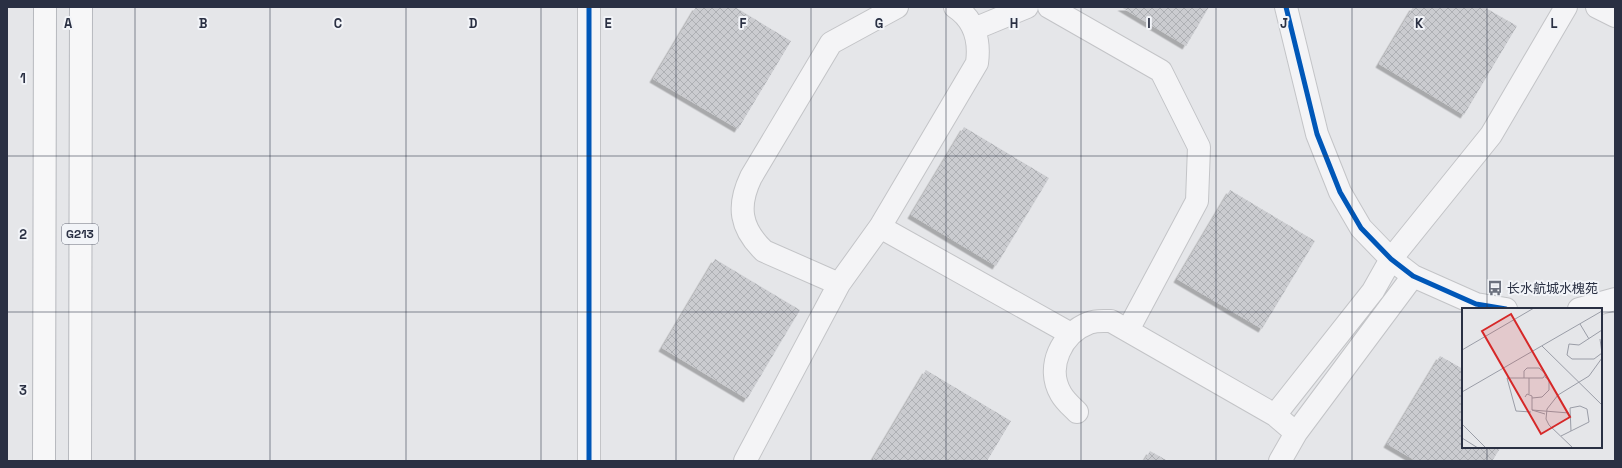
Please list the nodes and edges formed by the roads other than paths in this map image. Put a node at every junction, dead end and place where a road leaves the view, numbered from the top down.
1 (45, 7) edge
2 (81, 7) edge
3 (589, 7) edge
4 (897, 7) edge
5 (955, 7) edge
6 (1027, 7) edge
7 (1049, 7) edge
8 (1286, 7) edge
9 (1566, 7) edge
10 (1597, 7) edge
11 (1615, 16) edge
12 (974, 29) junction
13 (880, 227) junction
14 (1391, 259) junction
15 (1413, 276) junction
16 (839, 284) junction
17 (1615, 299) edge
18 (1500, 308) edge
19 (1583, 308) edge
20 (1128, 330) junction
21 (1071, 334) junction
22 (1077, 412) dead end
23 (1275, 416) junction
24 (1296, 433) junction
25 (44, 461) edge
26 (80, 461) edge
27 (589, 461) edge
28 (745, 461) edge
29 (1280, 461) edge

1 - 25 highway, G213
2 - 26 highway, G213
3 - 27 street
4 - 16 street
5 - 12 street
6 - 12 street
7 - 20 street
8 - 14 street
9 - 14 street
10 - 11 street
12 - 13 street
13 - 16 street
13 - 21 street
14 - 15 street
14 - 23 street
15 - 18 street
15 - 24 street
16 - 28 street
17 - 19 street
20 - 21 street
20 - 23 street
21 - 22 street
23 - 24 street
24 - 29 street

